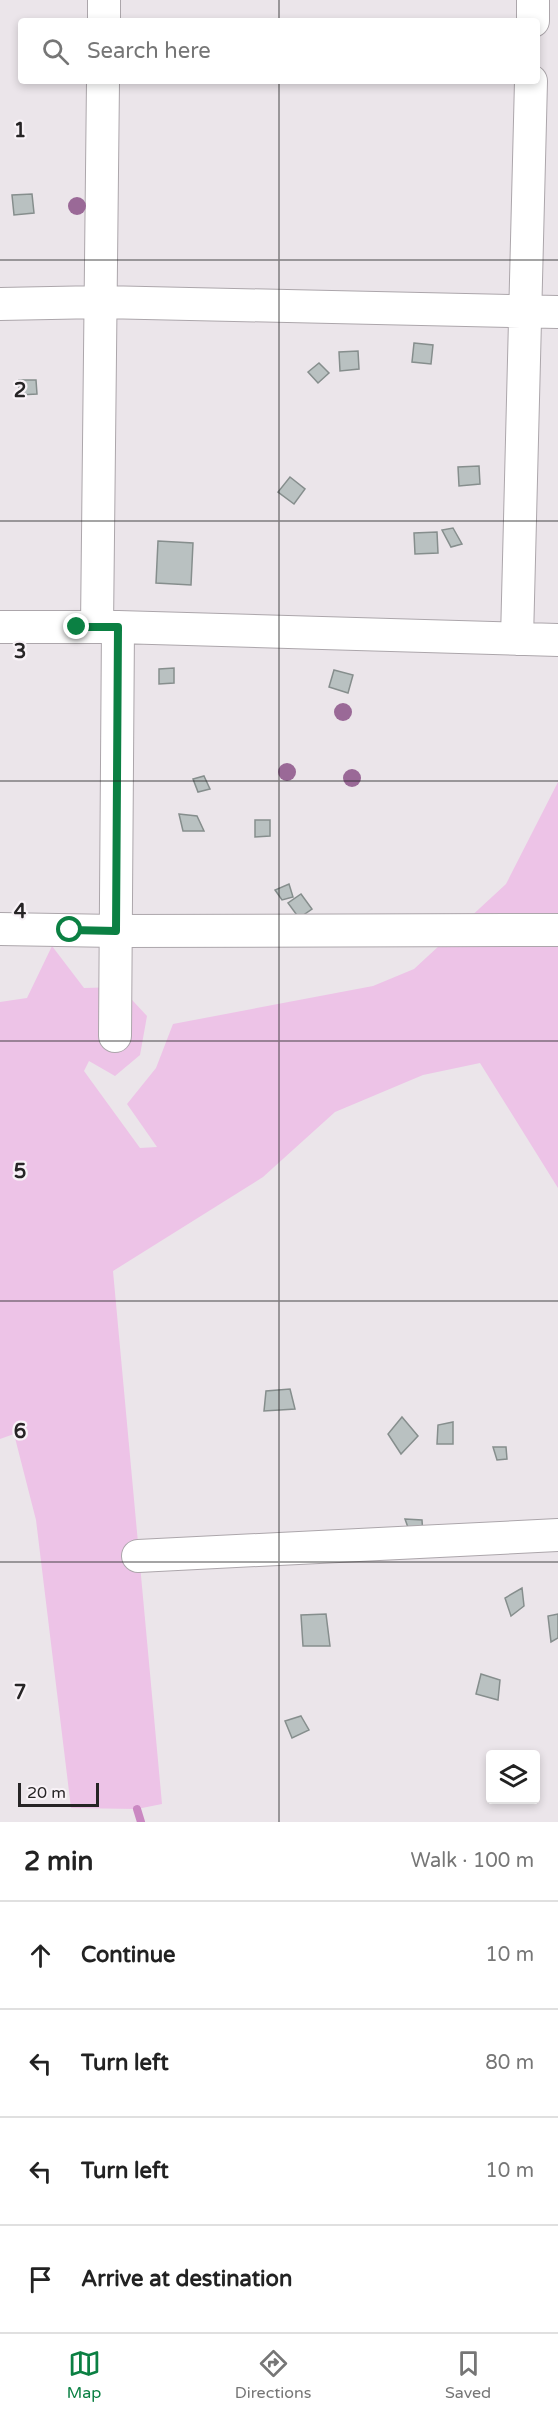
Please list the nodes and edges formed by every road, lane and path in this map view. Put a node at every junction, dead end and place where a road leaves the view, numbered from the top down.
1 (104, 0) edge
2 (533, 0) edge
3 (104, 18) edge
4 (533, 18) edge
5 (103, 84) edge
6 (531, 84) edge
7 (101, 302) junction
8 (0, 304) edge
9 (526, 312) junction
10 (558, 312) edge
11 (0, 627) edge
12 (107, 627) junction
13 (517, 639) junction
14 (558, 640) edge
15 (0, 929) edge
16 (558, 930) edge
17 (116, 931) junction
18 (116, 1036) dead end
19 (558, 1535) edge
20 (138, 1556) dead end

1 - 3 street
2 - 4 street
5 - 7 street
6 - 9 street
7 - 8 street
7 - 9 street
7 - 12 street
9 - 10 street
9 - 13 street
11 - 12 street
12 - 13 street
12 - 17 street
13 - 14 street
15 - 17 street
16 - 17 street
17 - 18 street
19 - 20 street

